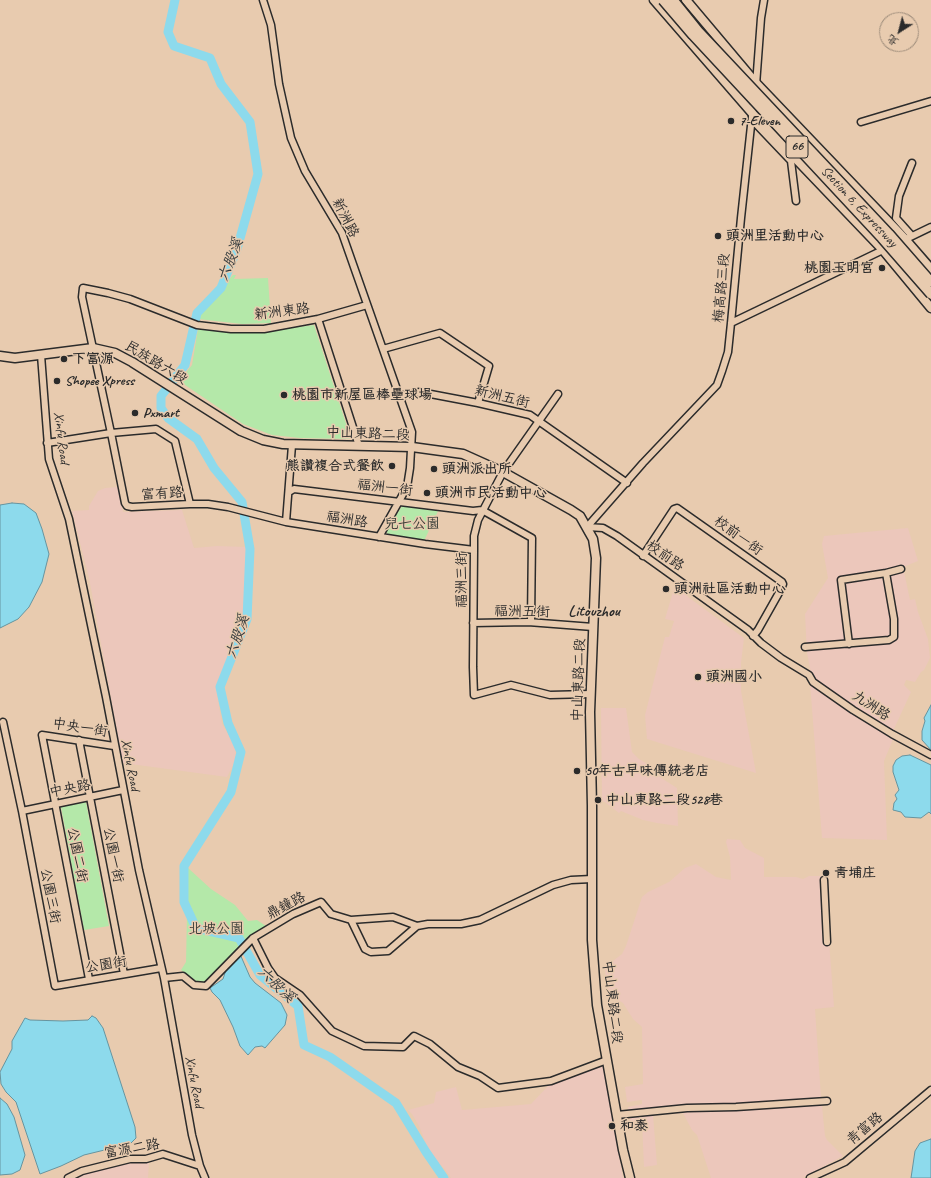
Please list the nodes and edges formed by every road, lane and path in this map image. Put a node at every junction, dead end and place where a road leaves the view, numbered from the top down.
1 (263, 0) edge
2 (654, 0) edge
3 (663, 0) edge
4 (673, 0) edge
5 (686, 0) edge
6 (764, 0) edge
7 (756, 83) junction
8 (931, 102) edge
9 (752, 116) junction
10 (861, 122) dead end
11 (912, 163) dead end
12 (796, 201) dead end
13 (931, 227) edge
14 (909, 238) junction
15 (883, 250) junction
16 (931, 269) edge
17 (931, 282) edge
18 (83, 288) joint
19 (931, 294) edge
20 (367, 305) junction
21 (931, 308) edge
22 (318, 320) junction
23 (731, 323) junction
24 (93, 348) junction
25 (383, 349) junction
26 (41, 355) junction
27 (0, 356) edge
28 (558, 394) dead end
29 (400, 396) junction
30 (478, 403) junction
31 (539, 421) junction
32 (241, 431) joint
33 (111, 433) junction
34 (47, 443) junction
35 (292, 445) junction
36 (359, 446) junction
37 (412, 447) junction
38 (503, 472) junction
39 (627, 483) junction
40 (289, 492) junction
41 (399, 502) junction
42 (190, 504) junction
43 (482, 510) junction
44 (286, 522) junction
45 (587, 527) junction
46 (379, 537) junction
47 (474, 550) junction
48 (643, 556) junction
49 (901, 569) dead end
50 (886, 573) junction
51 (531, 622) junction
52 (473, 623) junction
53 (593, 627) junction
54 (753, 636) junction
55 (850, 644) junction
56 (805, 648) dead end
57 (802, 671) joint
58 (590, 694) junction
59 (3, 722) dead end
60 (42, 735) joint
61 (79, 740) junction
62 (114, 746) junction
63 (931, 755) edge
64 (123, 790) junction
65 (90, 798) junction
66 (55, 804) junction
67 (22, 811) junction
68 (592, 879) junction
69 (824, 880) dead end
70 (351, 920) junction
71 (417, 926) junction
72 (253, 938) junction
73 (827, 942) dead end
74 (161, 968) junction
75 (124, 974) junction
76 (164, 978) junction
77 (89, 979) junction
78 (55, 986) joint
79 (607, 1060) junction
80 (931, 1090) edge
81 (827, 1101) dead end
82 (617, 1115) junction
83 (200, 1166) junction
84 (68, 1178) edge
85 (205, 1178) edge
86 (630, 1178) edge
87 (810, 1178) edge

1 - 20 street, 新洲路
2 - 9 main road, Section 6, Expressway / 66
3 - 19 highway, 66, bridge
4 - 17 highway, 66, bridge
5 - 7 main road, Section 6, Expressway / 66
6 - 7 street, 梅高路三段
7 - 9 street, 梅高路三段
7 - 14 main road, Section 6, Expressway / 66
8 - 10 street
9 - 12 street
9 - 15 main road, Section 6, Expressway / 66
9 - 23 street, 梅高路三段
11 - 14 street
13 - 14 street
14 - 15 street
14 - 16 main road, Section 6, Expressway / 66
15 - 21 main road, Section 6, Expressway / 66
15 - 23 street
18 - 22 street, 新洲東路
18 - 24 street, 富有路
20 - 22 street, 新洲東路
20 - 25 street, 新洲路
22 - 36 street
23 - 39 street, 梅高路三段
24 - 26 main road, 民族路六段
24 - 32 main road, 民族路六段
24 - 33 street, 富有路
25 - 29 street, 新洲路
25 - 30 street
26 - 27 main road, 民族路六段
26 - 34 street, Xinfu Road
28 - 31 street, 福洲三街
29 - 30 street, 新洲五街
29 - 37 street, 新洲路
30 - 31 street, 新洲五街
31 - 38 street, 福洲三街
31 - 39 street, 新洲五街
32 - 35 main road, 中山東路二段
33 - 34 street
33 - 42 street
33 - 42 street, 富有路
34 - 62 street, Xinfu Road
35 - 36 main road, 中山東路二段
35 - 40 street
36 - 37 main road, 中山東路二段
37 - 38 main road, 中山東路二段
37 - 41 street, 福洲路
38 - 43 street, 福洲三街
38 - 45 main road, 中山東路二段
39 - 45 street, 梅高路三段
40 - 41 street, 福洲一街
40 - 44 street
41 - 43 street, 福洲一街
41 - 46 street, 福洲路
42 - 44 street, 富有路
43 - 47 street, 福洲三街
43 - 51 street, 福洲一街
44 - 46 street, 福洲路
45 - 48 street, 校前路
45 - 53 main road, 中山東路二段
46 - 47 street
47 - 52 street, 福洲三街
48 - 54 street, 校前路
48 - 54 street, 校前一街
49 - 50 street
50 - 55 street
50 - 55 street
51 - 52 street, 福洲五街
51 - 53 street, 福洲五街
52 - 58 street, 福洲三街
53 - 58 main road, 中山東路二段
54 - 57 street, 校前路
55 - 56 street
57 - 63 street, 九洲路
58 - 68 main road, 中山東路二段
59 - 67 street, 公園三街
60 - 61 street, 中央一街
60 - 66 street, 公園二街
61 - 62 street, 中央一街
61 - 65 street, 公園一街
62 - 64 street, Xinfu Road
64 - 65 street, 中央路
64 - 74 street, Xinfu Road
65 - 66 street, 中央路
65 - 75 street, 公園一街
66 - 67 street, 中央路
66 - 77 street, 公園二街
67 - 78 street, 公園三街
68 - 71 street
68 - 79 main road, 中山東路二段
69 - 73 street
70 - 71 street
70 - 71 street
70 - 72 street, 鼎鐘路
72 - 76 street, 鼎鐘路
72 - 79 street
74 - 75 street, 公園街
74 - 76 street, Xinfu Road
75 - 77 street, 公園街
76 - 83 street, Xinfu Road
77 - 78 street, 公園街
79 - 82 main road, 中山東路二段
80 - 87 street, 青富路
81 - 82 street
82 - 86 main road, 中山東路二段
83 - 84 street, 富源二路
83 - 85 street, Xinfu Road

